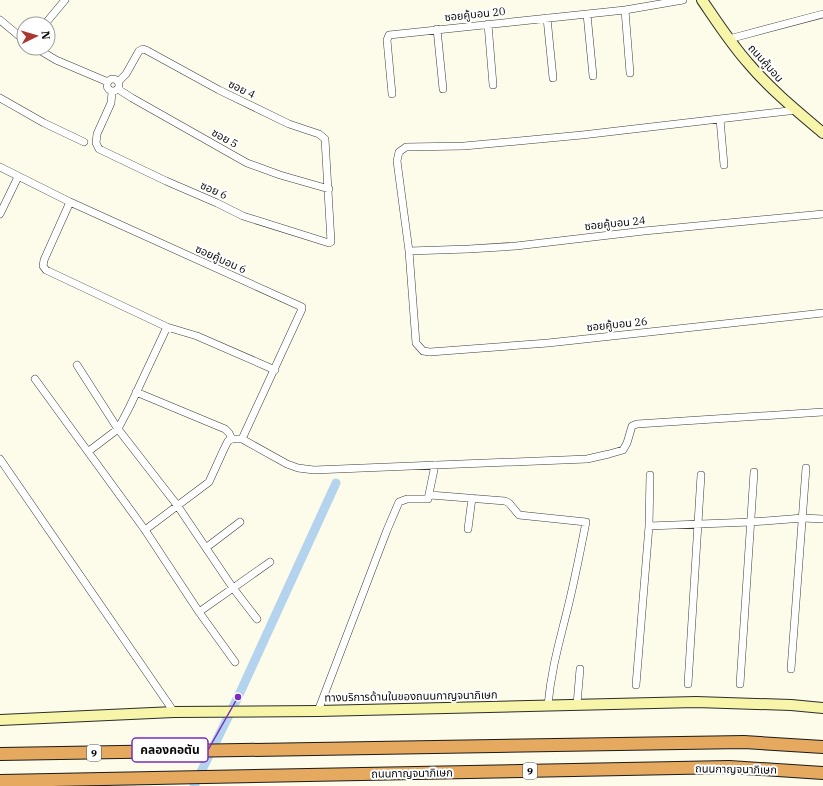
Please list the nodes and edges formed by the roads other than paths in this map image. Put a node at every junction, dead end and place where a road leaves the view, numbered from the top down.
1 (65, 0) edge
2 (683, 0) edge
3 (702, 0) edge
4 (624, 10) junction
5 (587, 14) junction
6 (823, 14) edge
7 (52, 16) edge
8 (547, 18) junction
9 (0, 20) edge
10 (488, 24) junction
11 (437, 30) junction
12 (16, 33) edge
13 (729, 39) junction
14 (49, 56) edge
15 (630, 73) dead end
16 (593, 76) dead end
17 (553, 78) dead end
18 (108, 82) junction
19 (493, 85) dead end
20 (116, 87) junction
21 (443, 89) dead end
22 (392, 94) dead end
23 (0, 98) edge
24 (797, 110) junction
25 (720, 119) junction
26 (823, 133) edge
27 (84, 142) dead end
28 (724, 165) dead end
29 (0, 167) edge
30 (18, 177) junction
31 (329, 189) junction
32 (70, 202) junction
33 (0, 214) edge
34 (823, 214) edge
35 (409, 251) junction
36 (823, 313) edge
37 (167, 327) junction
38 (77, 365) dead end
39 (275, 370) junction
40 (35, 379) dead end
41 (136, 392) junction
42 (823, 412) edge
43 (118, 429) junction
44 (232, 439) junction
45 (242, 439) junction
46 (89, 451) junction
47 (0, 459) edge
48 (435, 465) junction
49 (806, 468) dead end
50 (754, 472) dead end
51 (650, 475) dead end
52 (700, 475) dead end
53 (430, 495) junction
54 (472, 498) junction
55 (177, 505) junction
56 (803, 518) junction
57 (823, 519) edge
58 (240, 522) dead end
59 (751, 522) junction
60 (697, 524) junction
61 (649, 526) junction
62 (468, 529) dead end
63 (145, 530) junction
64 (207, 548) junction
65 (270, 562) dead end
66 (233, 588) junction
67 (199, 612) junction
68 (257, 619) dead end
69 (235, 662) dead end
70 (580, 669) dead end
71 (791, 669) dead end
72 (688, 684) dead end
73 (740, 684) dead end
74 (636, 685) dead end
75 (577, 704) junction
76 (548, 705) junction
77 (823, 708) edge
78 (318, 711) junction
79 (174, 712) junction
80 (0, 720) edge
81 (823, 747) edge
82 (0, 754) edge
83 (823, 773) edge
84 (0, 781) edge

1 - 7 street
2 - 4 street, ซอยคู้บอน 20
3 - 13 main road, ถนนคู้บอน
4 - 5 street, ซอยคู้บอน 20
4 - 15 street
5 - 8 street, ซอยคู้บอน 20
5 - 16 street
6 - 13 street
8 - 10 street, ซอยคู้บอน 20
8 - 17 street
9 - 12 street
10 - 11 street, ซอยคู้บอน 20
10 - 19 street
11 - 21 street
11 - 22 street, ซอยคู้บอน 20
13 - 24 main road, ถนนคู้บอน
14 - 18 street
18 - 20 street
18 - 20 street
20 - 31 street, ซอย 5
20 - 31 street, ซอย 4
20 - 31 street, ซอย 6
23 - 27 street
24 - 25 street
24 - 26 main road, ถนนคู้บอน
25 - 28 street
25 - 35 street
29 - 30 street, ซอยคู้บอน 6
30 - 32 street, ซอยคู้บอน 6
30 - 33 street
32 - 37 street
32 - 39 street, ซอยคู้บอน 6
34 - 35 street, ซอยคู้บอน 24
35 - 36 street, ซอยคู้บอน 26
37 - 39 street
37 - 41 street
38 - 43 street
39 - 45 street, ซอยคู้บอน 6
40 - 46 street
41 - 43 street
41 - 44 street
42 - 48 street
43 - 46 street
43 - 55 street
44 - 45 street
44 - 55 street
45 - 48 street
46 - 63 street
47 - 79 street
48 - 53 street
49 - 56 street
50 - 59 street
51 - 61 street
52 - 60 street
53 - 54 street
53 - 78 street
54 - 62 street
54 - 76 street
55 - 63 street
55 - 64 street
56 - 57 street
56 - 59 street
56 - 71 street
58 - 64 street
59 - 60 street
59 - 73 street
60 - 61 street
60 - 72 street
61 - 74 street
63 - 67 street
64 - 66 street
65 - 66 street
66 - 67 street
66 - 68 street
67 - 69 street
70 - 75 street
75 - 76 main road, ทางบริการด้านในของถนนกาญจนาภิเษก
75 - 77 main road, ทางบริการด้านในของถนนกาญจนาภิเษก
76 - 78 main road, ทางบริการด้านในของถนนกาญจนาภิเษก
78 - 79 main road, ทางบริการด้านในของถนนกาญจนาภิเษก
79 - 80 main road, ทางบริการด้านในของถนนกาญจนาภิเษก
81 - 82 highway, 9
83 - 84 highway, ถนนกาญจนาภิเษก / 9

